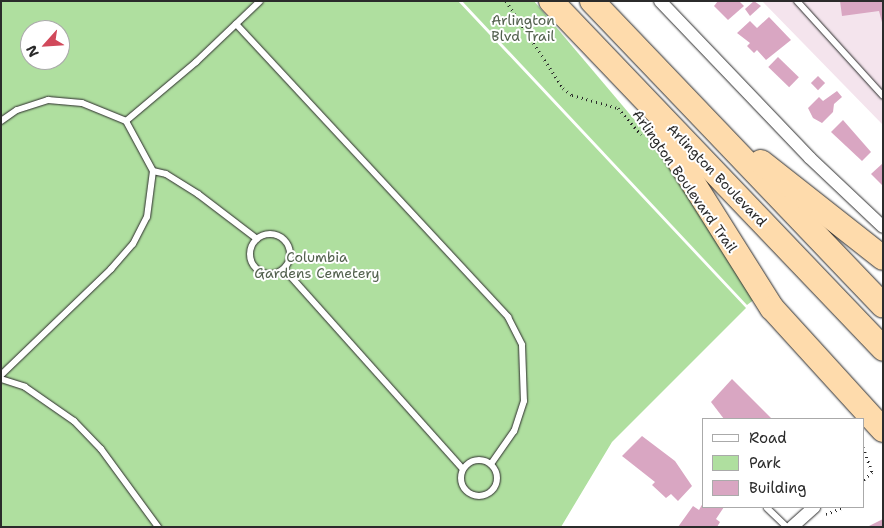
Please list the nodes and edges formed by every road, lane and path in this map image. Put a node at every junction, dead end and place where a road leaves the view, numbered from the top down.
1 (260, 1) edge
2 (506, 1) edge
3 (551, 1) edge
4 (592, 1) edge
5 (660, 1) edge
6 (797, 1) edge
7 (236, 24) junction
8 (631, 86) junction
9 (883, 96) edge
10 (1, 120) edge
11 (126, 121) junction
12 (714, 128) junction
13 (646, 142) dead end
14 (153, 171) junction
15 (883, 227) edge
16 (257, 239) junction
17 (883, 258) edge
18 (284, 269) junction
19 (883, 305) edge
20 (883, 349) edge
21 (1, 377) edge
22 (883, 430) edge
23 (864, 449) edge
24 (491, 464) junction
25 (464, 469) junction
26 (864, 479) edge
27 (767, 508) edge
28 (813, 508) edge
29 (834, 508) edge
30 (820, 522) dead end
31 (158, 527) edge
32 (787, 527) edge
33 (792, 527) edge

1 - 7 lane
2 - 13 path, Arlington Boulevard Trail
3 - 8 highway, Arlington Boulevard
4 - 12 highway
5 - 15 street
6 - 9 lane
7 - 11 lane
7 - 24 lane
8 - 20 highway, Arlington Boulevard
8 - 22 highway
10 - 11 lane
11 - 14 lane
12 - 17 highway
12 - 19 highway
14 - 16 lane
14 - 21 lane
16 - 18 lane
16 - 18 lane
18 - 25 lane
21 - 31 lane
23 - 26 path
24 - 25 lane
24 - 25 lane
27 - 32 lane
28 - 33 street
29 - 30 path

